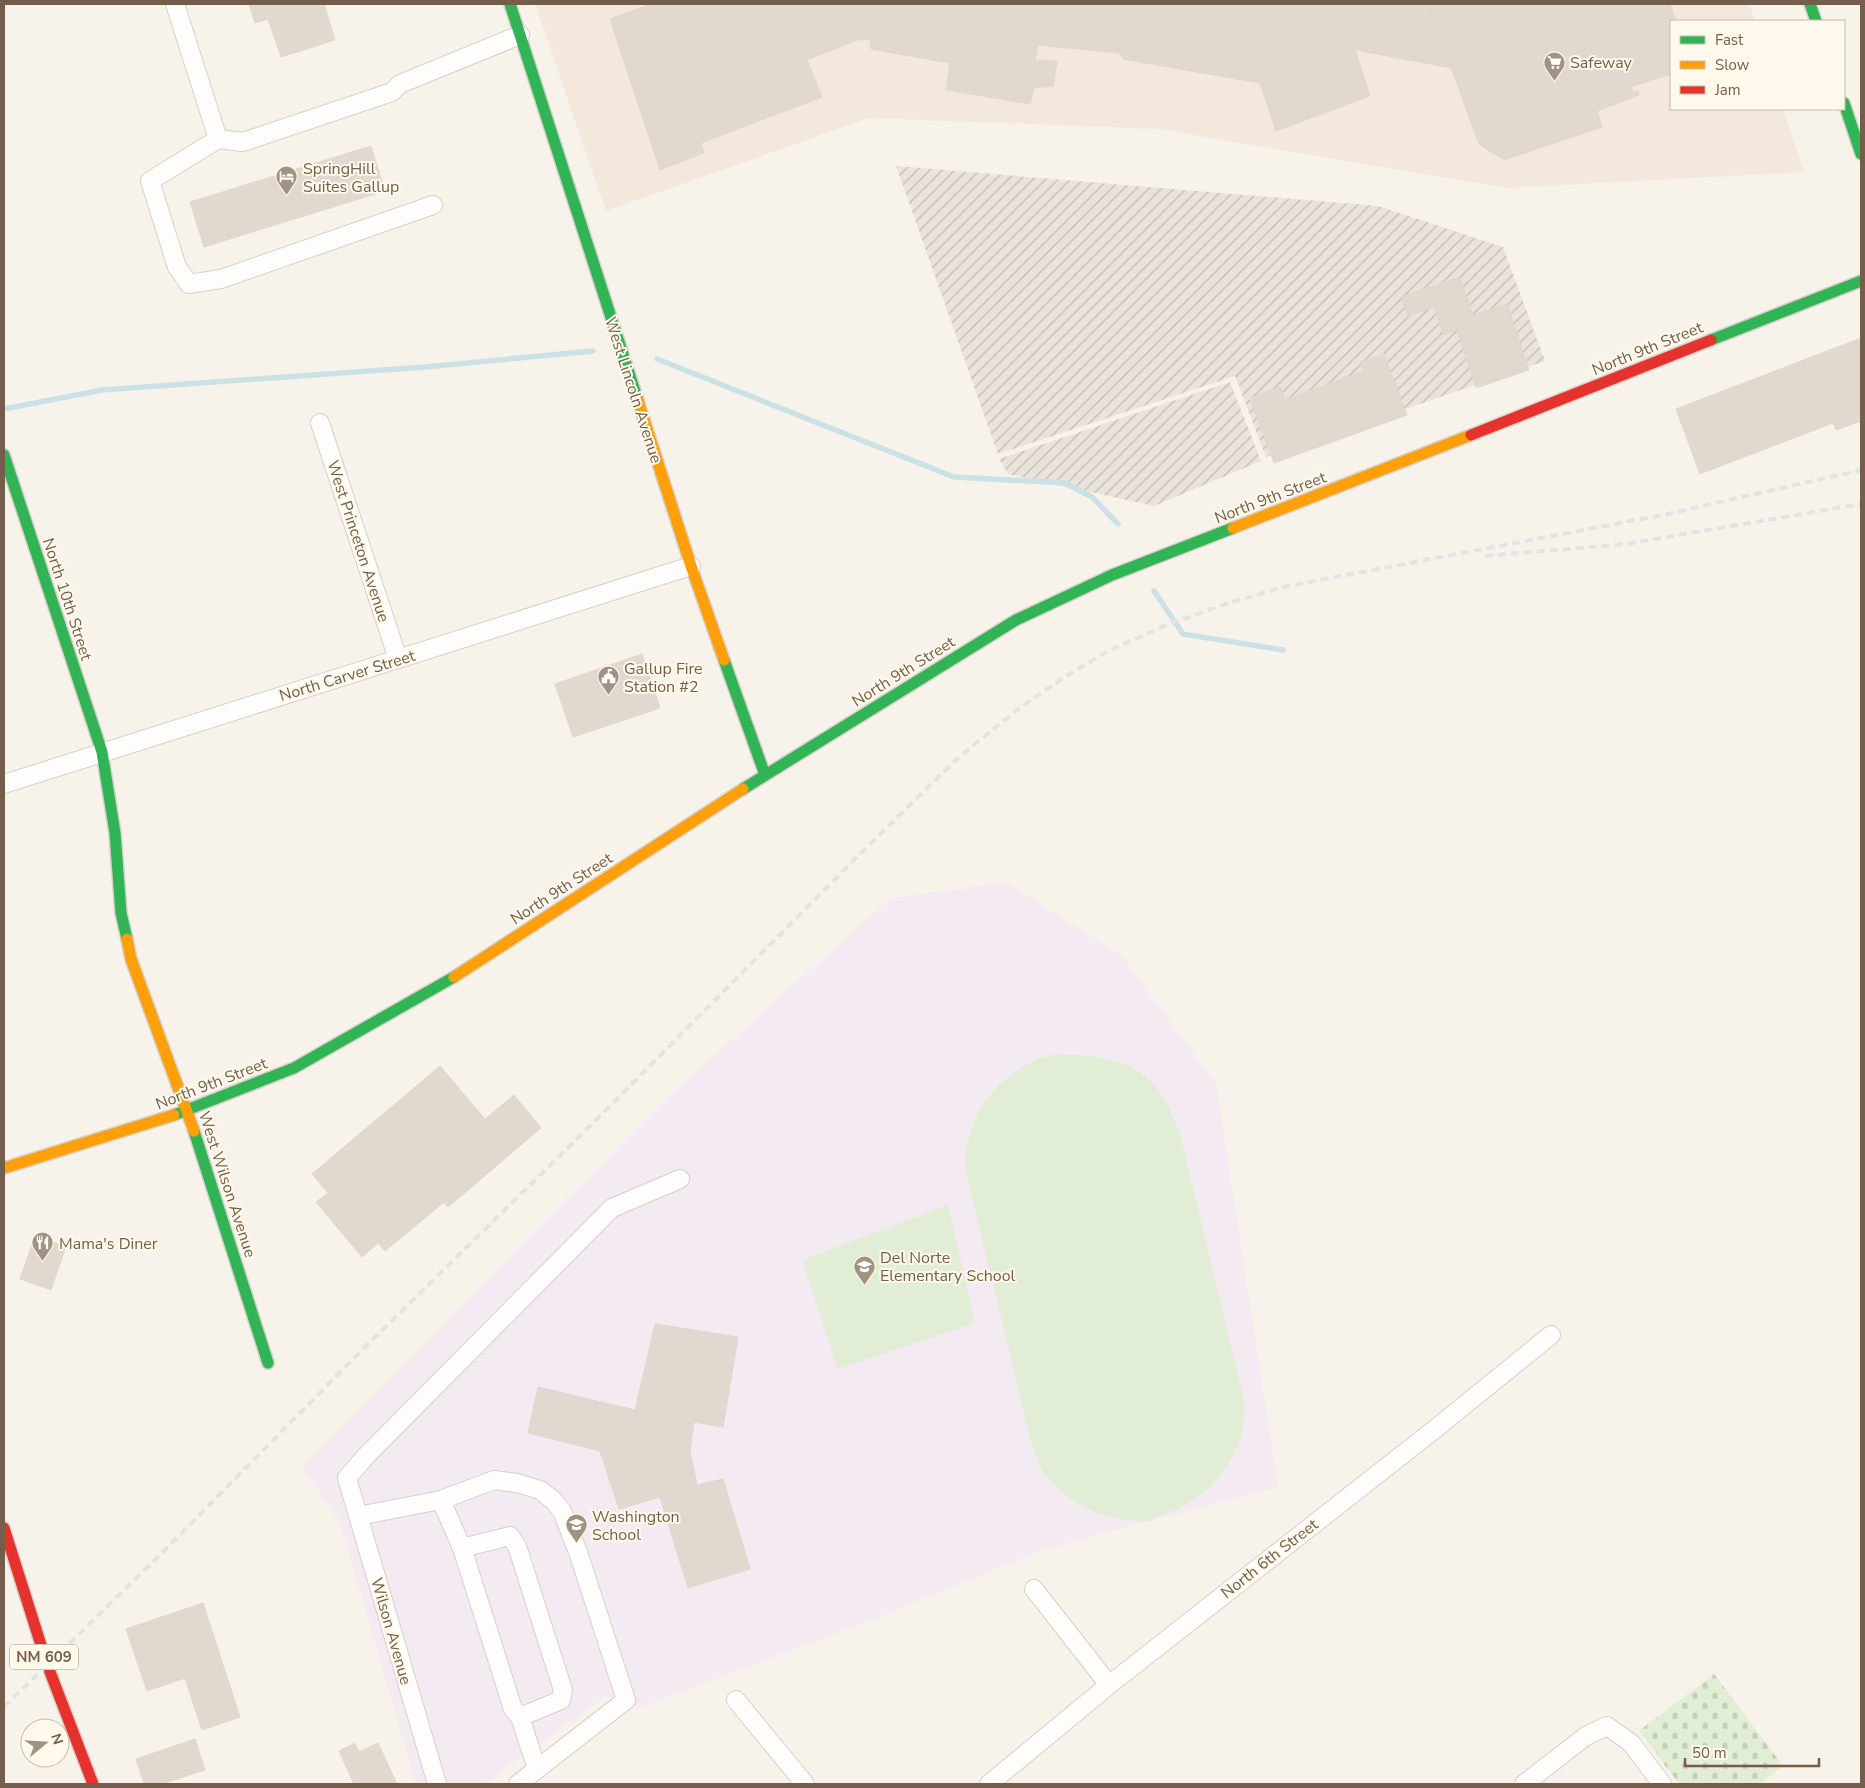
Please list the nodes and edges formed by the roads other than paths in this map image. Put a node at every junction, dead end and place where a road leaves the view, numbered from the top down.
1 (175, 4) edge
2 (510, 4) edge
3 (1810, 4) edge
4 (1816, 20) edge
5 (520, 35) junction
6 (1845, 105) edge
7 (218, 139) junction
8 (1861, 154) edge
9 (433, 204) dead end
10 (1861, 281) edge
11 (320, 423) dead end
12 (4, 455) edge
13 (691, 566) junction
14 (398, 659) junction
15 (102, 752) junction
16 (765, 775) junction
17 (4, 784) edge
18 (188, 1111) junction
19 (4, 1168) edge
20 (680, 1179) dead end
21 (1551, 1334) dead end
22 (268, 1363) dead end
23 (441, 1500) junction
24 (358, 1516) junction
25 (4, 1528) edge
26 (462, 1548) junction
27 (1034, 1589) dead end
28 (1109, 1685) junction
29 (736, 1700) dead end
30 (520, 1717) junction
31 (537, 1769) junction
32 (93, 1784) edge
33 (437, 1784) edge
34 (518, 1784) edge
35 (805, 1784) edge
36 (989, 1784) edge
37 (1524, 1784) edge
38 (1662, 1784) edge

1 - 7 street
2 - 5 main road, West Lincoln Avenue
3 - 4 main road
5 - 7 street
5 - 13 main road, West Lincoln Avenue
6 - 8 main road
7 - 9 street
10 - 16 main road, North 9th Street
11 - 14 street, West Princeton Avenue
12 - 15 main road, North 10th Street
13 - 14 street, North Carver Street
13 - 16 main road, West Lincoln Avenue
14 - 15 street, North Carver Street
15 - 17 street, North Carver Street
15 - 18 main road, West Wilson Avenue
16 - 18 main road, North 9th Street
18 - 19 main road, North 9th Street
18 - 22 main road, West Wilson Avenue
20 - 24 street, Wilson Avenue
21 - 28 street, North 6th Street
23 - 24 street
23 - 26 street
23 - 31 street
24 - 33 street, Wilson Avenue
25 - 32 main road, NM 609
26 - 30 street
26 - 30 street
27 - 28 street
28 - 36 street, North 6th Street
29 - 35 street
30 - 31 street
31 - 34 street
37 - 38 street

